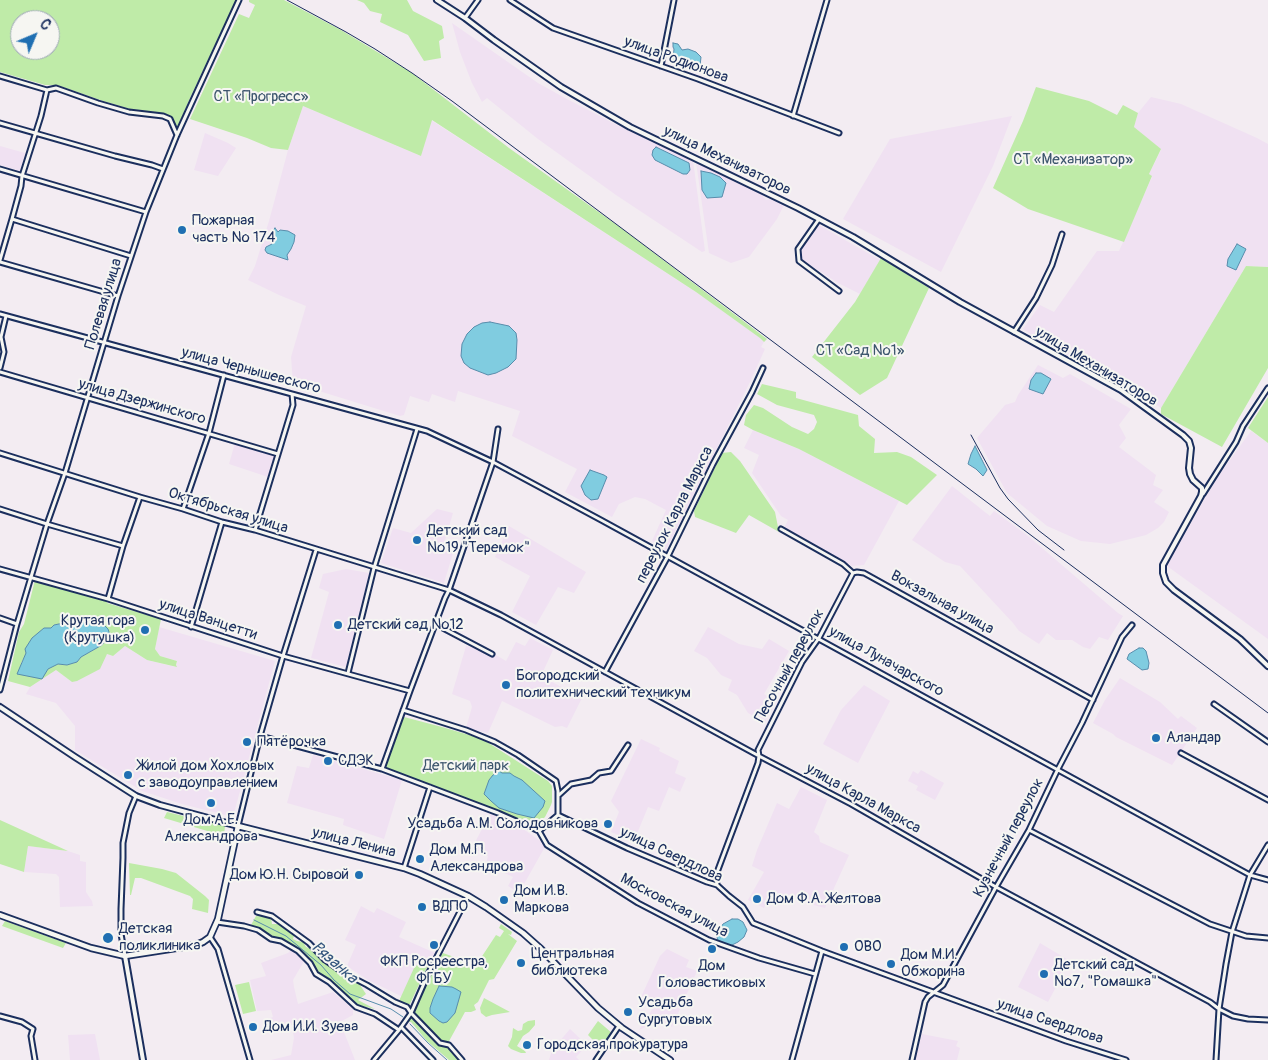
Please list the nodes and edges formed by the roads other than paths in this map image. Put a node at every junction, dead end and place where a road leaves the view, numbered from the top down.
1 (240, 0) edge
2 (437, 0) edge
3 (478, 0) edge
4 (510, 0) edge
5 (674, 0) edge
6 (827, 0) edge
7 (465, 18) junction
8 (661, 66) junction
9 (0, 76) edge
10 (47, 90) junction
11 (793, 116) junction
12 (0, 123) edge
13 (36, 133) junction
14 (839, 134) dead end
15 (177, 135) junction
16 (0, 169) edge
17 (163, 169) junction
18 (22, 176) junction
19 (146, 212) junction
20 (12, 219) junction
21 (819, 219) junction
22 (1062, 234) dead end
23 (131, 256) junction
24 (0, 261) edge
25 (839, 291) dead end
26 (118, 296) junction
27 (0, 314) edge
28 (6, 316) junction
29 (1014, 332) junction
30 (104, 342) junction
31 (763, 368) dead end
32 (0, 370) edge
33 (224, 375) junction
34 (1268, 388) edge
35 (292, 394) junction
36 (88, 398) junction
37 (417, 429) junction
38 (498, 429) dead end
39 (209, 433) junction
40 (0, 453) edge
41 (278, 454) junction
42 (492, 462) junction
43 (65, 474) junction
44 (1201, 496) junction
45 (140, 497) junction
46 (183, 509) junction
47 (0, 510) edge
48 (222, 522) junction
49 (47, 524) junction
50 (781, 529) dead end
51 (255, 530) junction
52 (123, 546) junction
53 (316, 550) junction
54 (668, 556) junction
55 (374, 568) junction
56 (0, 569) edge
57 (852, 573) junction
58 (31, 577) junction
59 (449, 590) junction
60 (108, 599) junction
61 (0, 618) edge
62 (17, 624) junction
63 (435, 624) junction
64 (1132, 625) dead end
65 (191, 627) junction
66 (819, 638) junction
67 (492, 654) dead end
68 (283, 656) junction
69 (1268, 666) edge
70 (605, 672) junction
71 (348, 673) junction
72 (0, 690) edge
73 (410, 691) junction
74 (1094, 700) junction
75 (1214, 704) dead end
76 (0, 706) edge
77 (403, 710) junction
78 (260, 736) junction
79 (1268, 742) edge
80 (628, 745) dead end
81 (1181, 753) dead end
82 (759, 756) junction
83 (382, 769) junction
84 (1058, 769) junction
85 (430, 788) junction
86 (559, 795) junction
87 (136, 796) junction
88 (1268, 800) edge
89 (558, 814) junction
90 (238, 826) junction
91 (539, 830) junction
92 (1029, 830) junction
93 (1268, 845) edge
94 (404, 868) junction
95 (1250, 875) junction
96 (1268, 880) edge
97 (718, 885) junction
98 (996, 887) junction
99 (468, 896) junction
100 (257, 912) dead end
101 (0, 915) edge
102 (216, 922) junction
103 (1232, 932) junction
104 (210, 937) junction
105 (1268, 938) edge
106 (822, 951) junction
107 (125, 956) junction
108 (815, 974) junction
109 (935, 993) junction
110 (1219, 1009) junction
111 (411, 1013) junction
112 (0, 1016) edge
113 (1268, 1020) edge
114 (619, 1025) junction
115 (400, 1029) junction
116 (35, 1060) edge
117 (143, 1060) edge
118 (250, 1060) edge
119 (374, 1060) edge
120 (433, 1060) edge
121 (462, 1060) edge
122 (596, 1060) edge
123 (670, 1060) edge
124 (792, 1060) edge
125 (912, 1060) edge
126 (1126, 1060) edge
127 (1216, 1060) edge

1 - 15 street, Полевая улица
2 - 7 street, улица Механизаторов
3 - 7 street
4 - 8 street, улица Родионова
5 - 8 street
6 - 11 street
7 - 21 street, улица Механизаторов
8 - 11 street, улица Родионова
9 - 10 street
10 - 13 street
10 - 15 street
11 - 14 street, улица Родионова
12 - 13 street
13 - 17 street
13 - 18 street
15 - 17 street, Полевая улица
16 - 18 street
17 - 19 street, Полевая улица
18 - 19 street
18 - 20 street
19 - 23 street, Полевая улица
20 - 23 street
20 - 24 street
21 - 25 street
21 - 29 street, улица Механизаторов
22 - 29 street, улица Механизаторов
23 - 26 street, Полевая улица
24 - 26 street
26 - 30 street, Полевая улица
27 - 28 street, улица Чернышевского
28 - 30 street, улица Чернышевского
28 - 32 street, улица Дзержинского
29 - 44 street, улица Механизаторов
30 - 33 street, улица Чернышевского
30 - 36 street, Полевая улица
31 - 54 street, переулок Карла Маркса
32 - 36 street, улица Дзержинского
33 - 35 street, улица Чернышевского
33 - 39 street
34 - 44 street
35 - 37 street, улица Чернышевского
35 - 41 street
36 - 39 street, улица Дзержинского
36 - 43 street, Полевая улица
37 - 42 street, улица Чернышевского
37 - 55 street
38 - 42 street
39 - 41 street, улица Дзержинского
39 - 46 street
40 - 43 street, Октябрьская улица
41 - 51 street
42 - 54 street, улица Луначарского
42 - 59 street
43 - 45 street, Октябрьская улица
43 - 49 street, Полевая улица
44 - 69 street
45 - 46 street, Октябрьская улица
45 - 52 street
46 - 48 street, Октябрьская улица
47 - 49 street
48 - 51 street, Октябрьская улица
48 - 65 street
49 - 52 street
49 - 58 street, Полевая улица
50 - 57 street, Вокзальная улица
51 - 53 street, Октябрьская улица
52 - 60 street
53 - 55 street, Октябрьская улица
53 - 68 street
54 - 66 street, улица Луначарского
54 - 70 street, переулок Карла Маркса
55 - 59 street, Октябрьская улица
55 - 71 street
56 - 58 street, улица Ванцетти
57 - 66 street, Песочный переулок
57 - 74 street, Вокзальная улица
58 - 60 street, улица Ванцетти
58 - 62 street, Полевая улица
59 - 63 street
59 - 70 street, улица Карла Маркса
60 - 65 street, улица Ванцетти
61 - 62 street
62 - 72 street, Полевая улица
63 - 67 street
63 - 73 street
64 - 74 street, Кузнечный переулок
65 - 68 street, улица Ванцетти
66 - 82 street, Песочный переулок
66 - 84 street, улица Луначарского
68 - 71 street, улица Ванцетти
68 - 78 street
70 - 82 street, улица Карла Маркса
71 - 73 street, улица Ванцетти
73 - 77 street
74 - 84 street, Кузнечный переулок
75 - 79 street
76 - 87 street, улица Ленина
77 - 83 street
77 - 86 street
78 - 83 street
78 - 90 street
80 - 86 street
81 - 88 street
82 - 97 street, Песочный переулок
82 - 98 street, улица Карла Маркса
83 - 85 street
84 - 92 street, Кузнечный переулок
84 - 95 street, улица Луначарского
85 - 91 street
85 - 94 street
86 - 89 street
87 - 90 street, улица Ленина
87 - 107 street
89 - 91 street
89 - 97 street, улица Свердлова
90 - 94 main road, улица Ленина
90 - 102 main road
91 - 108 street, Московская улица
92 - 98 street, Кузнечный переулок
92 - 103 street
93 - 95 street
94 - 99 main road, улица Ленина
95 - 96 street, улица Луначарского
95 - 103 street
97 - 106 street, улица Свердлова
98 - 109 street, Кузнечный переулок
98 - 110 street, улица Карла Маркса
99 - 111 street
99 - 114 main road, улица Ленина
100 - 111 street
101 - 107 main road
102 - 104 main road
102 - 115 street
103 - 105 street
103 - 110 street
104 - 107 main road
104 - 118 street
106 - 108 street
106 - 109 street, улица Свердлова
107 - 117 street
108 - 124 street
109 - 125 street, Кузнечный переулок
109 - 126 street, улица Свердлова
110 - 113 street, улица Карла Маркса
110 - 127 street
111 - 115 street
111 - 121 street
112 - 116 street
114 - 122 street
114 - 123 main road, улица Ленина
115 - 119 street
115 - 120 street

